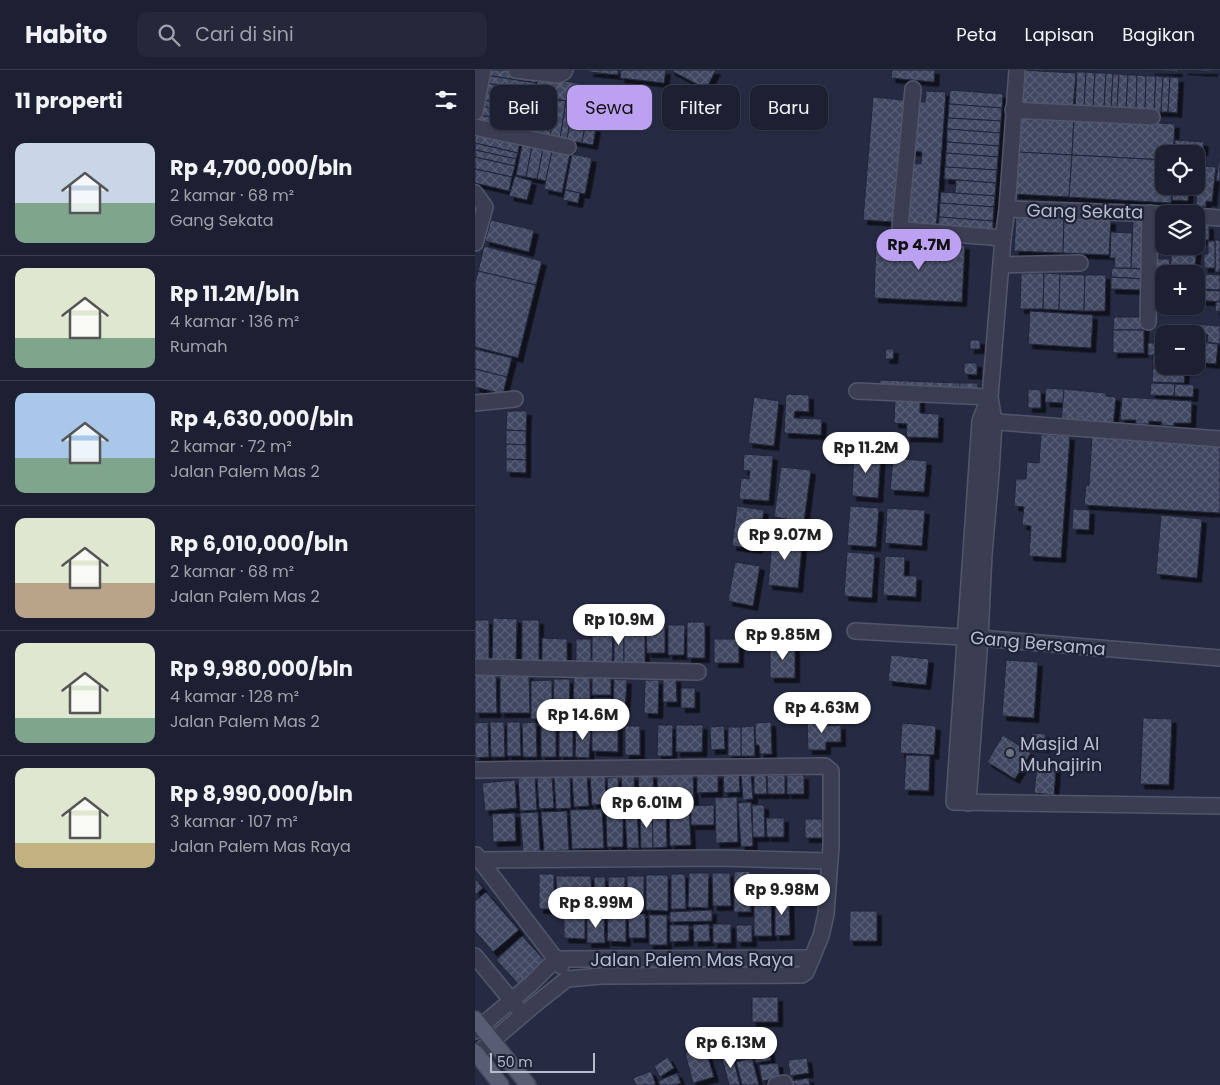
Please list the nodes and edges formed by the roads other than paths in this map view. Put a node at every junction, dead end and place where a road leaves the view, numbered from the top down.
1 (483, 70) edge
2 (516, 70) edge
3 (565, 70) edge
4 (1017, 70) edge
5 (913, 89) dead end
6 (1013, 110) junction
7 (475, 112) edge
8 (1152, 117) dead end
9 (475, 127) edge
10 (568, 147) dead end
11 (475, 193) edge
12 (1007, 210) junction
13 (1155, 213) edge
14 (1205, 217) edge
15 (1220, 218) edge
16 (1155, 237) edge
17 (1003, 238) junction
18 (475, 243) edge
19 (1080, 263) dead end
20 (1001, 265) junction
21 (1148, 322) dead end
22 (857, 391) dead end
23 (990, 397) junction
24 (515, 399) dead end
25 (475, 403) edge
26 (987, 422) junction
27 (1220, 439) edge
28 (855, 631) dead end
29 (973, 638) junction
30 (1220, 658) edge
31 (475, 668) edge
32 (698, 672) dead end
33 (475, 770) edge
34 (1220, 806) edge
35 (478, 857) edge
36 (829, 861) junction
37 (475, 956) edge
38 (812, 958) junction
39 (556, 959) junction
40 (567, 979) junction
41 (511, 999) junction
42 (523, 1014) junction
43 (477, 1025) edge
44 (493, 1041) junction
45 (476, 1053) edge
46 (501, 1085) edge
47 (529, 1085) edge
48 (777, 1085) edge
49 (785, 1085) edge

1 - 7 street
2 - 3 street
4 - 6 street
5 - 17 street
6 - 8 street
6 - 12 street
9 - 10 street
11 - 18 street
12 - 13 street, Gang Sekata
12 - 17 street
14 - 15 street
16 - 21 street
17 - 20 street
19 - 20 street
20 - 23 street
22 - 23 street
23 - 26 street
24 - 25 street
26 - 27 street
26 - 29 street
28 - 29 street, Gang Bersama
29 - 30 street, Gang Bersama
29 - 34 street
31 - 32 street
33 - 36 street
35 - 36 street
35 - 39 street
36 - 38 street
37 - 41 street
38 - 39 street, Jalan Palem Mas Raya
38 - 40 street, Jalan Palem Mas Raya
39 - 40 street
39 - 41 street
40 - 42 street
41 - 42 street
41 - 43 street
42 - 44 street
43 - 44 main road
44 - 45 street
44 - 47 main road
45 - 46 main road
48 - 49 street

